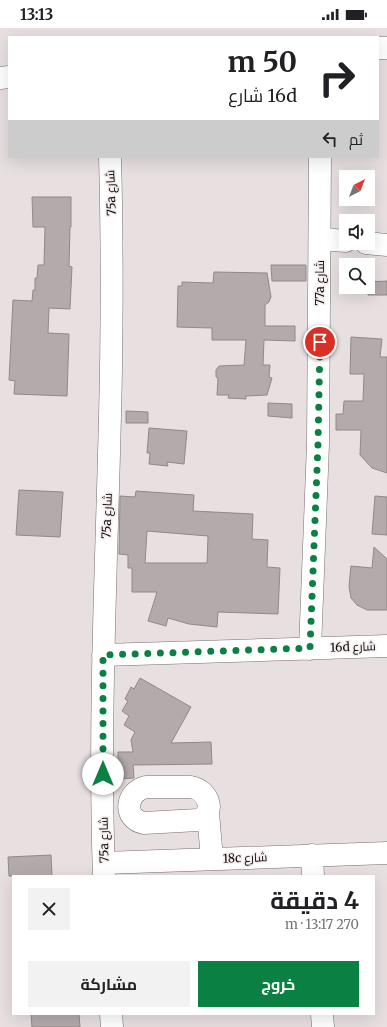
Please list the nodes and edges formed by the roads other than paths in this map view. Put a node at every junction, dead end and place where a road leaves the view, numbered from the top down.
1 (110, 158) edge
2 (320, 158) edge
3 (320, 239) junction
4 (339, 240) edge
5 (375, 244) edge
6 (387, 245) edge
7 (387, 646) edge
8 (310, 648) junction
9 (103, 655) junction
10 (208, 813) junction
11 (188, 821) junction
12 (387, 853) edge
13 (205, 859) junction
14 (312, 866) edge
15 (104, 869) edge
16 (111, 1015) edge
17 (322, 1015) edge
18 (112, 1027) edge
19 (323, 1027) edge

1 - 9 street, 75a شارع
2 - 3 street, 77a شارع
3 - 4 street
3 - 8 street, 77a شارع
5 - 6 street
7 - 8 street, 16d شارع
8 - 9 street, 16d شارع
9 - 15 street, 75a شارع
10 - 11 street
10 - 11 street
10 - 13 street
11 - 13 street
12 - 14 street, 18c شارع
13 - 14 street, 18c شارع
13 - 15 street, 18c شارع
16 - 18 street
17 - 19 street

